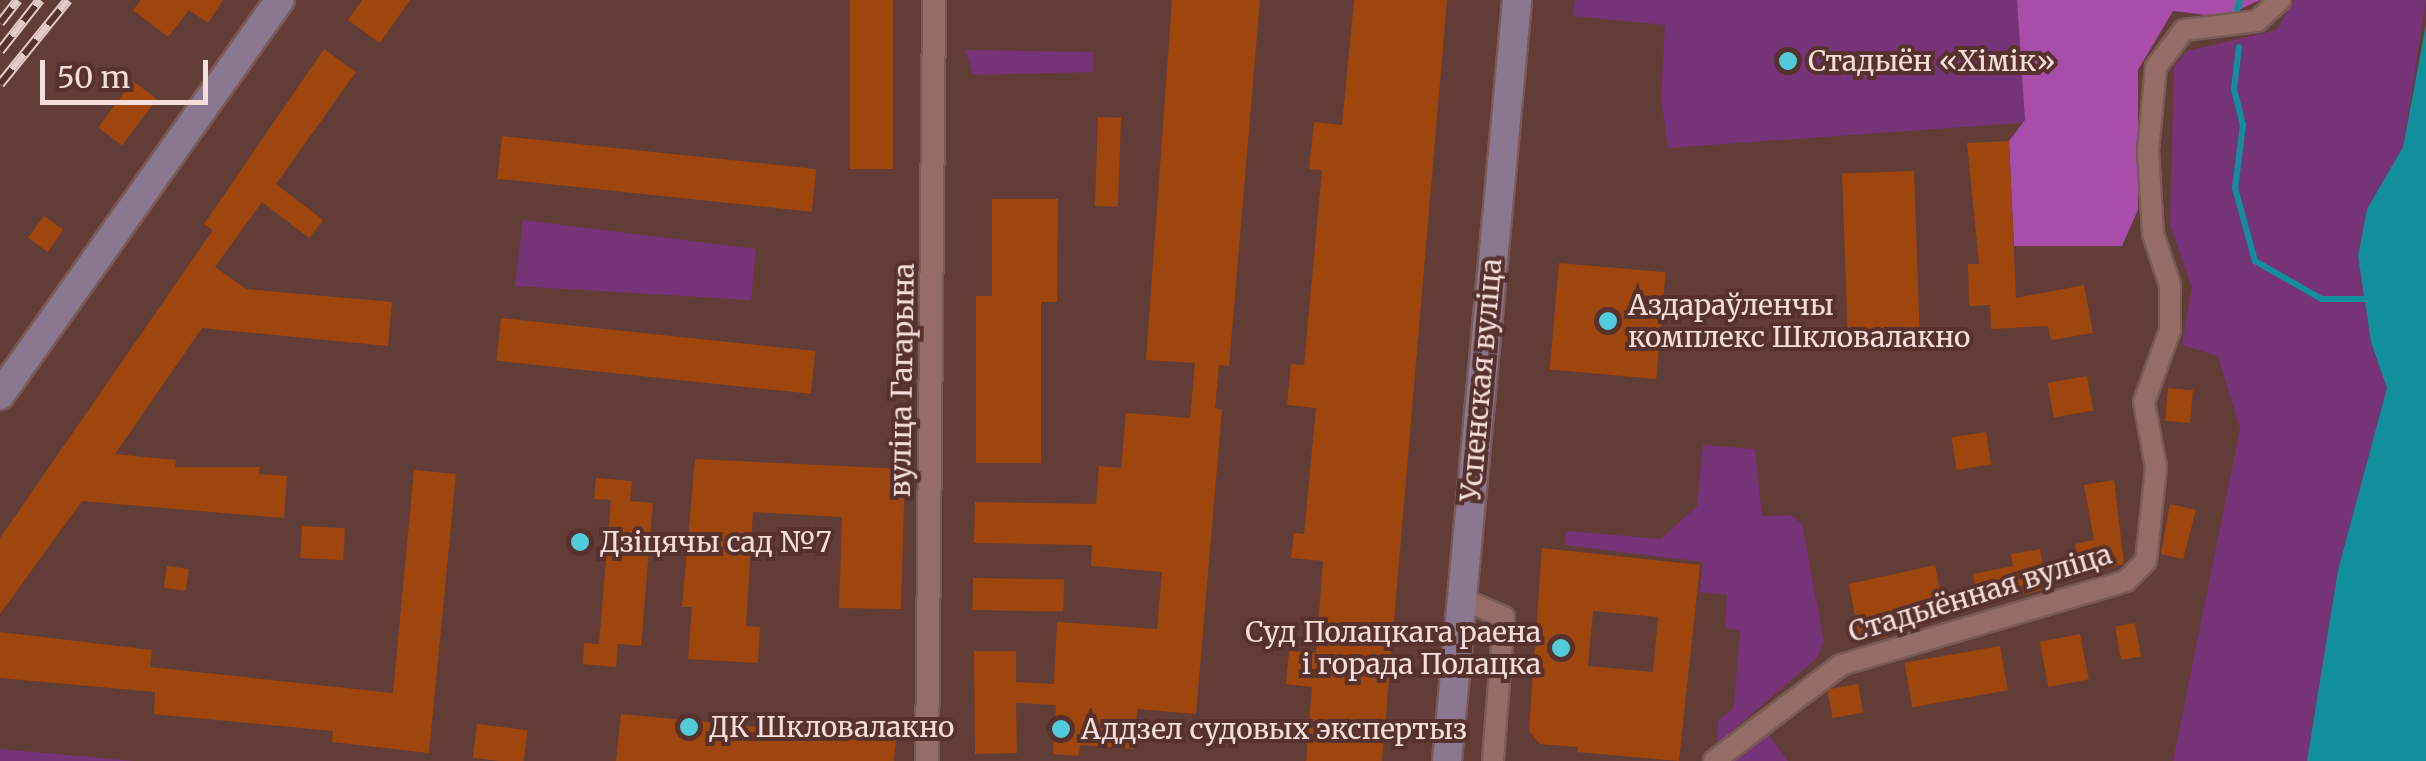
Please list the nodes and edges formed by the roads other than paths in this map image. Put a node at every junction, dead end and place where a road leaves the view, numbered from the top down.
1 (280, 0) edge
2 (934, 0) edge
3 (1517, 0) edge
4 (2280, 0) edge
5 (0, 395) edge
6 (1460, 598) junction
7 (1447, 760) edge
8 (928, 761) edge
9 (1493, 761) edge
10 (1714, 761) edge

1 - 5 main road
2 - 8 street, вуліца Гагарына
3 - 6 main road, Успенская вуліца
4 - 10 street, Стадыённая вуліца
6 - 7 main road, Успенская вуліца
6 - 9 street

